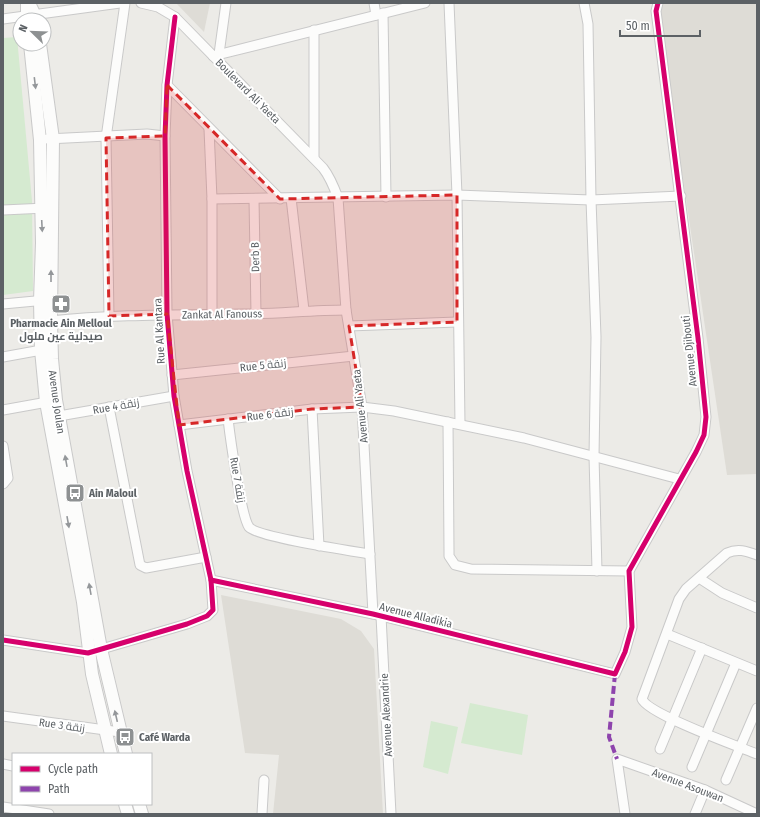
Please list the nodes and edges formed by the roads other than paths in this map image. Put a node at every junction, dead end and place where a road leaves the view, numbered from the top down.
1 (120, 3) edge
2 (125, 3) edge
3 (141, 3) edge
4 (226, 3) edge
5 (374, 3) edge
6 (425, 3) edge
7 (448, 3) edge
8 (584, 3) edge
9 (657, 4) edge
10 (52, 14) edge
11 (379, 14) junction
12 (175, 17) junction
13 (314, 30) junction
14 (31, 52) edge
15 (41, 52) edge
16 (216, 55) junction
17 (167, 86) junction
18 (209, 129) junction
19 (165, 136) junction
20 (106, 138) junction
21 (52, 139) junction
22 (40, 140) junction
23 (314, 158) junction
24 (457, 195) junction
25 (681, 196) junction
26 (386, 197) junction
27 (291, 198) junction
28 (338, 198) junction
29 (212, 199) junction
30 (254, 199) junction
31 (280, 199) junction
32 (591, 200) junction
33 (46, 208) junction
34 (3, 210) edge
35 (46, 300) junction
36 (3, 304) edge
37 (304, 310) junction
38 (346, 310) junction
39 (167, 314) junction
40 (256, 314) junction
41 (212, 315) junction
42 (109, 316) junction
43 (51, 321) junction
44 (457, 322) junction
45 (349, 326) junction
46 (46, 349) junction
47 (354, 356) junction
48 (3, 357) edge
49 (172, 375) junction
50 (174, 396) junction
51 (51, 401) junction
52 (109, 407) junction
53 (362, 407) junction
54 (312, 409) junction
55 (3, 410) edge
56 (58, 416) junction
57 (228, 419) junction
58 (448, 422) junction
59 (460, 424) junction
60 (178, 425) junction
61 (3, 446) edge
62 (594, 456) junction
63 (679, 479) junction
64 (3, 484) edge
65 (319, 546) junction
66 (370, 554) junction
67 (757, 555) edge
68 (206, 557) junction
69 (597, 571) junction
70 (629, 571) junction
71 (699, 578) junction
72 (211, 580) junction
73 (757, 608) edge
74 (377, 615) junction
75 (667, 634) junction
76 (3, 640) edge
77 (702, 648) junction
78 (101, 649) junction
79 (88, 653) junction
80 (736, 663) junction
81 (757, 671) edge
82 (757, 708) edge
83 (3, 716) edge
84 (672, 718) junction
85 (106, 732) junction
86 (120, 732) junction
87 (705, 734) junction
88 (740, 747) junction
89 (660, 748) dead end
90 (111, 753) edge
91 (126, 753) edge
92 (757, 754) edge
93 (692, 767) dead end
94 (264, 780) dead end
95 (726, 780) dead end
96 (705, 790) junction
97 (3, 807) edge
98 (751, 813) edge
99 (49, 814) edge
100 (262, 814) edge
101 (391, 814) edge
102 (626, 814) edge
103 (695, 814) edge

1 - 10 street
2 - 20 street
3 - 12 street, Boulevard Ali Yaeta
4 - 16 street
5 - 11 street
6 - 11 street
7 - 24 street
8 - 32 street
9 - 25 street, Avenue Djibouti
11 - 13 street
11 - 26 street
12 - 16 street, Boulevard Ali Yaeta
12 - 17 street, Rue Al Kantara
13 - 16 street
13 - 23 street
14 -> 22 street, Avenue Joulan
15 - 21 street, Avenue Joulan
16 - 23 street, Boulevard Ali Yaeta
17 - 18 street
17 - 19 street, Rue Al Kantara
18 - 29 street
18 - 31 street
19 - 20 street
19 - 39 street, Rue Al Kantara
20 - 21 street
20 - 42 street
21 - 22 street
21 - 33 street, Avenue Joulan
22 - 33 street, Avenue Joulan
23 - 28 street, Boulevard Ali Yaeta
24 - 26 street
24 - 32 street
24 - 44 street
25 - 32 street
25 - 63 street, Avenue Djibouti
26 - 28 street
27 - 28 street
27 - 31 street
27 - 37 street
28 - 38 street, Avenue Ali Yaeta
29 - 30 street
29 - 41 street
30 - 31 street
30 - 40 street, Derb B
32 - 62 street
33 - 34 street
33 - 35 street, Avenue Joulan
35 - 36 street
35 - 43 street, Avenue Joulan
35 - 46 street, Avenue Joulan
37 - 38 street, Zankat Al Fanouss
37 - 40 street, Zankat Al Fanouss
38 - 45 street, Avenue Ali Yaeta
39 - 41 street, Zankat Al Fanouss
39 - 42 street, Zankat Al Fanouss
39 - 49 street, Rue Al Kantara
40 - 41 street, Zankat Al Fanouss
42 - 43 street, Zankat Al Fanouss
43 - 46 street, Avenue Joulan
44 - 45 street
44 - 59 street
45 - 47 street, Avenue Ali Yaeta
46 - 48 street
46 - 51 street, Avenue Joulan
47 - 49 street, Rue 5 زنقة
47 - 53 street, Avenue Ali Yaeta
49 - 50 street, Rue Al Kantara
50 - 52 street, Rue 4 زنقة
50 - 60 street, Rue Al Kantara
51 - 55 street
51 - 56 street, Avenue Joulan
51 -> 79 street, Avenue Joulan
52 - 56 street, Rue 4 زنقة
52 - 68 street
53 - 54 street, Rue 6 زنقة
53 - 58 street, Rue 6 زنقة
53 - 66 street, Avenue Ali Yaeta
54 - 57 street, Rue 6 زنقة
54 - 65 street
78 -> 56 street, Avenue Joulan
57 - 60 street, Rue 6 زنقة
57 - 65 street, Rue 7 زنقة
58 - 59 street, Rue 6 زنقة
58 - 69 street
59 - 62 street, Rue 6 زنقة
60 - 68 street, Rue Al Kantara
61 - 64 street
62 - 63 street, Rue 6 زنقة
62 - 69 street
63 - 70 street, Avenue Djibouti
65 - 66 street
66 - 74 street, Avenue Ali Yaeta
67 - 71 street
68 - 72 street, Rue Al Kantara
69 - 70 street
70 - 74 street, Avenue Alladikia
71 - 73 street
71 - 75 street
72 - 74 street, Avenue Alladikia
72 - 78 street, Rue Al Kantara
74 - 101 street, Avenue Alexandrie
75 - 77 street
75 - 84 street
76 - 79 street
77 - 80 street
77 - 84 street
78 - 79 street
86 -> 78 street, Avenue Joulan
79 - 85 street, Avenue Joulan
80 - 81 street
80 - 87 street
82 - 88 street
83 - 85 street, Rue 3 زنقة
84 - 87 street
84 - 89 street
85 - 86 street, Rue 3 زنقة
85 - 90 street, Avenue Joulan
86 - 91 street, Avenue Joulan
87 - 88 street
87 - 93 street
88 - 92 street
88 - 95 street
94 - 100 street
96 - 98 street, Avenue Asouwan
96 - 102 street, Avenue Asouwan
96 - 103 street
97 - 99 street

